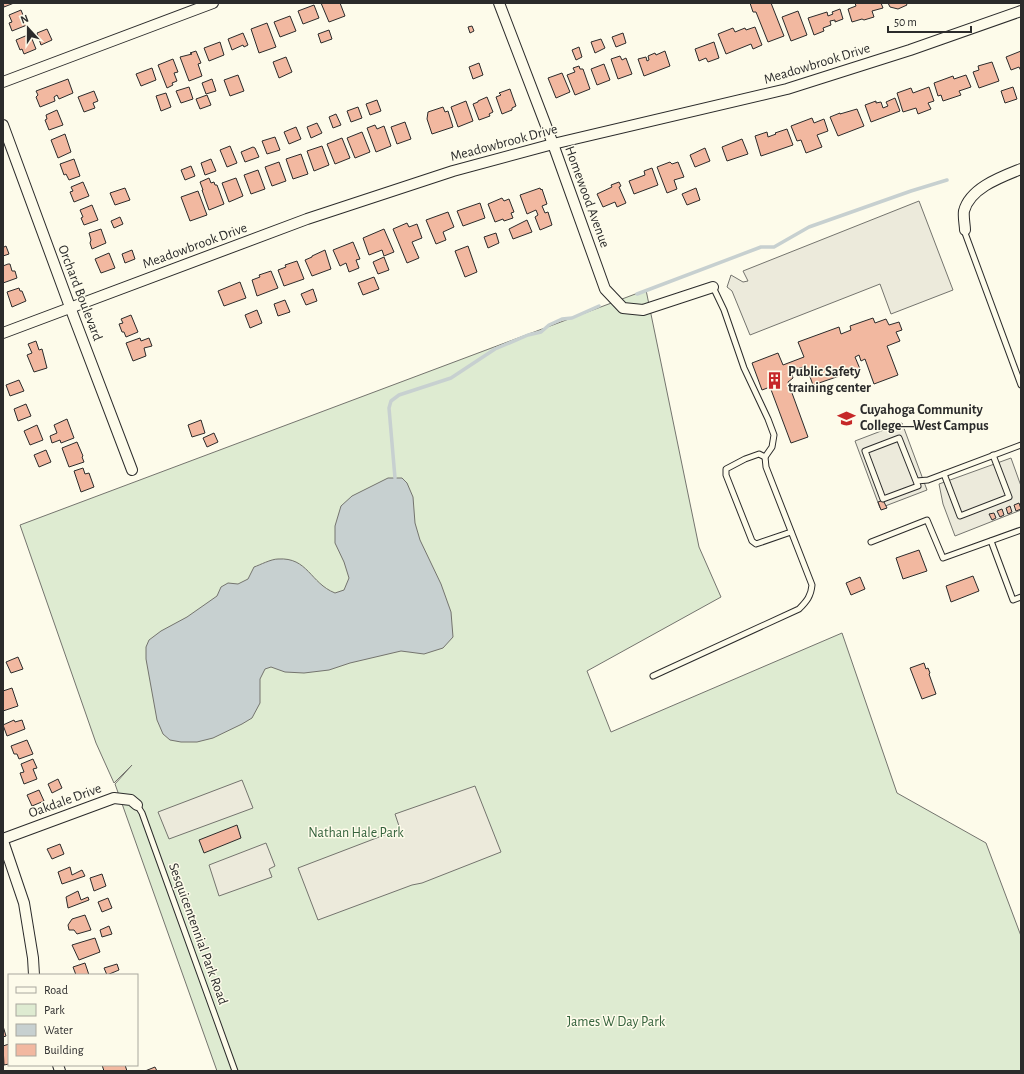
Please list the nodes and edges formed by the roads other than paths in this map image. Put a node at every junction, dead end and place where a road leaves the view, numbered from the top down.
1 (213, 3) edge
2 (499, 3) edge
3 (1021, 11) edge
4 (3, 82) edge
5 (3, 125) edge
6 (553, 144) junction
7 (1021, 169) edge
8 (966, 230) joint
9 (713, 287) joint
10 (70, 307) junction
11 (3, 333) edge
12 (1021, 385) edge
13 (1021, 445) edge
14 (993, 455) junction
15 (765, 457) junction
16 (132, 470) dead end
17 (944, 474) junction
18 (917, 481) junction
19 (1021, 530) edge
20 (791, 532) junction
21 (991, 541) junction
22 (871, 542) dead end
23 (1021, 596) edge
24 (653, 676) dead end
25 (137, 805) joint
26 (3, 840) edge
27 (34, 974) edge
28 (235, 1071) edge

1 - 4 street
2 - 6 street, Homewood Avenue
3 - 6 street, Meadowbrook Drive
5 - 10 street, Orchard Boulevard
6 - 9 street, Homewood Avenue
6 - 10 street, Meadowbrook Drive
7 - 8 street
8 - 12 lane
9 - 15 lane
10 - 11 street, Meadowbrook Drive
10 - 16 street, Orchard Boulevard
13 - 14 lane
14 - 17 lane
14 - 17 lane
15 - 20 lane
15 - 20 lane
17 - 18 lane
18 - 18 lane
19 - 21 lane
20 - 24 lane
21 - 22 lane
21 - 23 lane
25 - 26 street, Oakdale Drive
25 - 28 lane, Sesquicentennial Park Road
26 - 27 street

